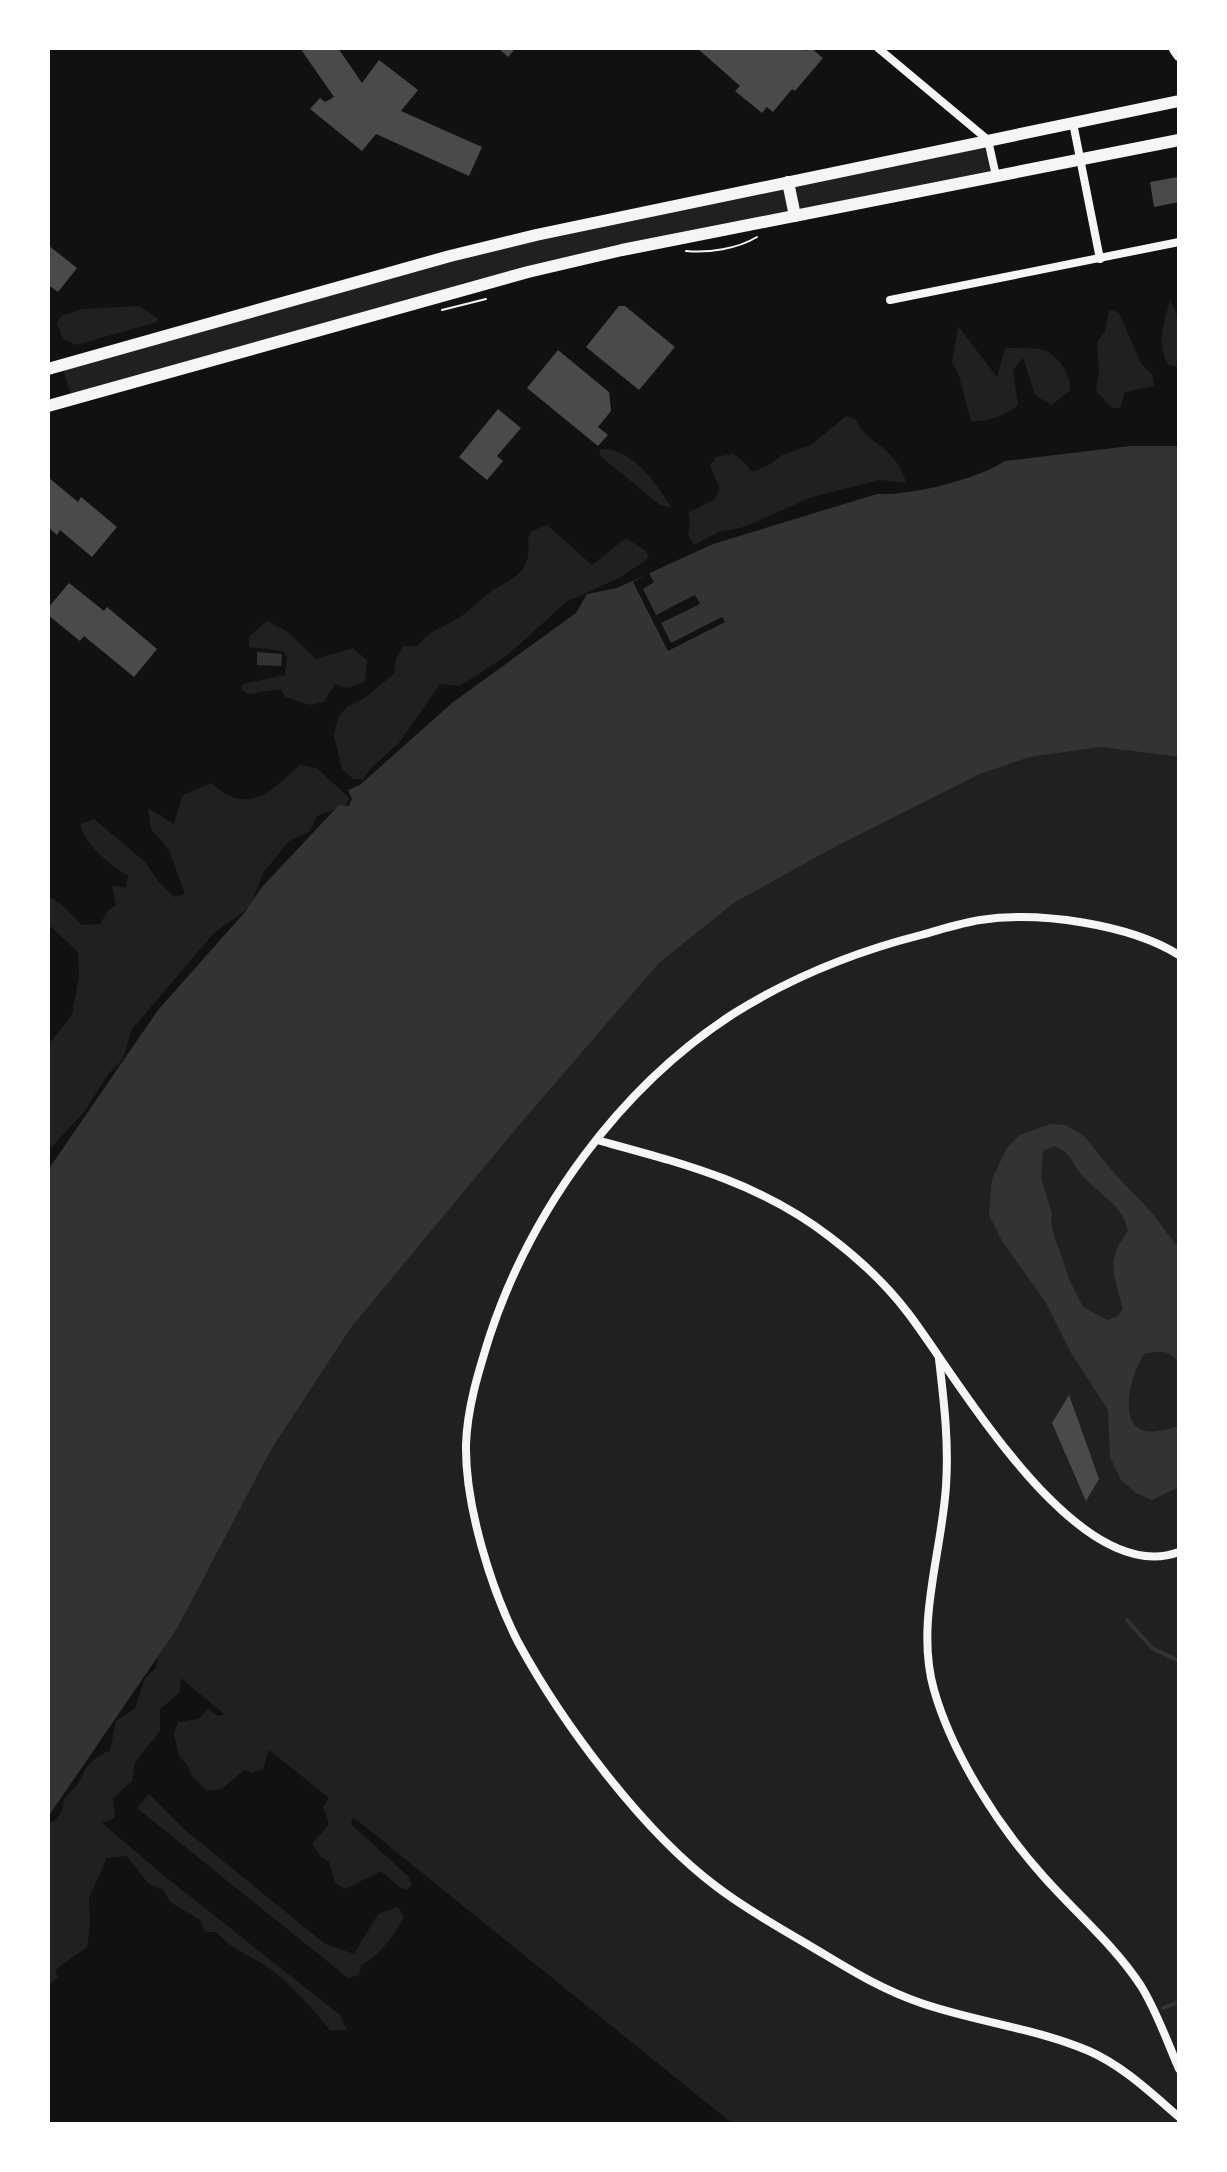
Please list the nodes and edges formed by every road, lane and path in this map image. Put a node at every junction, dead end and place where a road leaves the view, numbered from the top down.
1 (878, 48) edge
2 (1179, 101) edge
3 (1073, 123) junction
4 (988, 140) junction
5 (1179, 140) edge
6 (1079, 160) junction
7 (996, 176) junction
8 (788, 182) junction
9 (795, 216) junction
10 (760, 236) dead end
11 (1179, 242) edge
12 (682, 251) dead end
13 (1100, 259) junction
14 (487, 298) dead end
15 (890, 300) dead end
16 (434, 310) dead end
17 (48, 369) edge
18 (48, 406) edge
19 (1179, 955) edge
20 (597, 1140) junction
21 (939, 1359) junction
22 (1179, 1552) edge
23 (1179, 2069) edge
24 (1179, 2117) edge

1 - 4 street
2 - 3 main road
3 - 4 main road
3 - 6 street
4 - 7 street
4 - 8 main road
5 - 6 main road
6 - 7 main road
6 - 13 street
7 - 9 main road
8 - 9 main road
8 - 17 main road
9 - 18 main road
10 - 12 path
11 - 13 street
13 - 15 street
14 - 16 path
19 - 20 street
20 - 21 street
20 - 24 street
21 - 22 street
21 - 23 street

